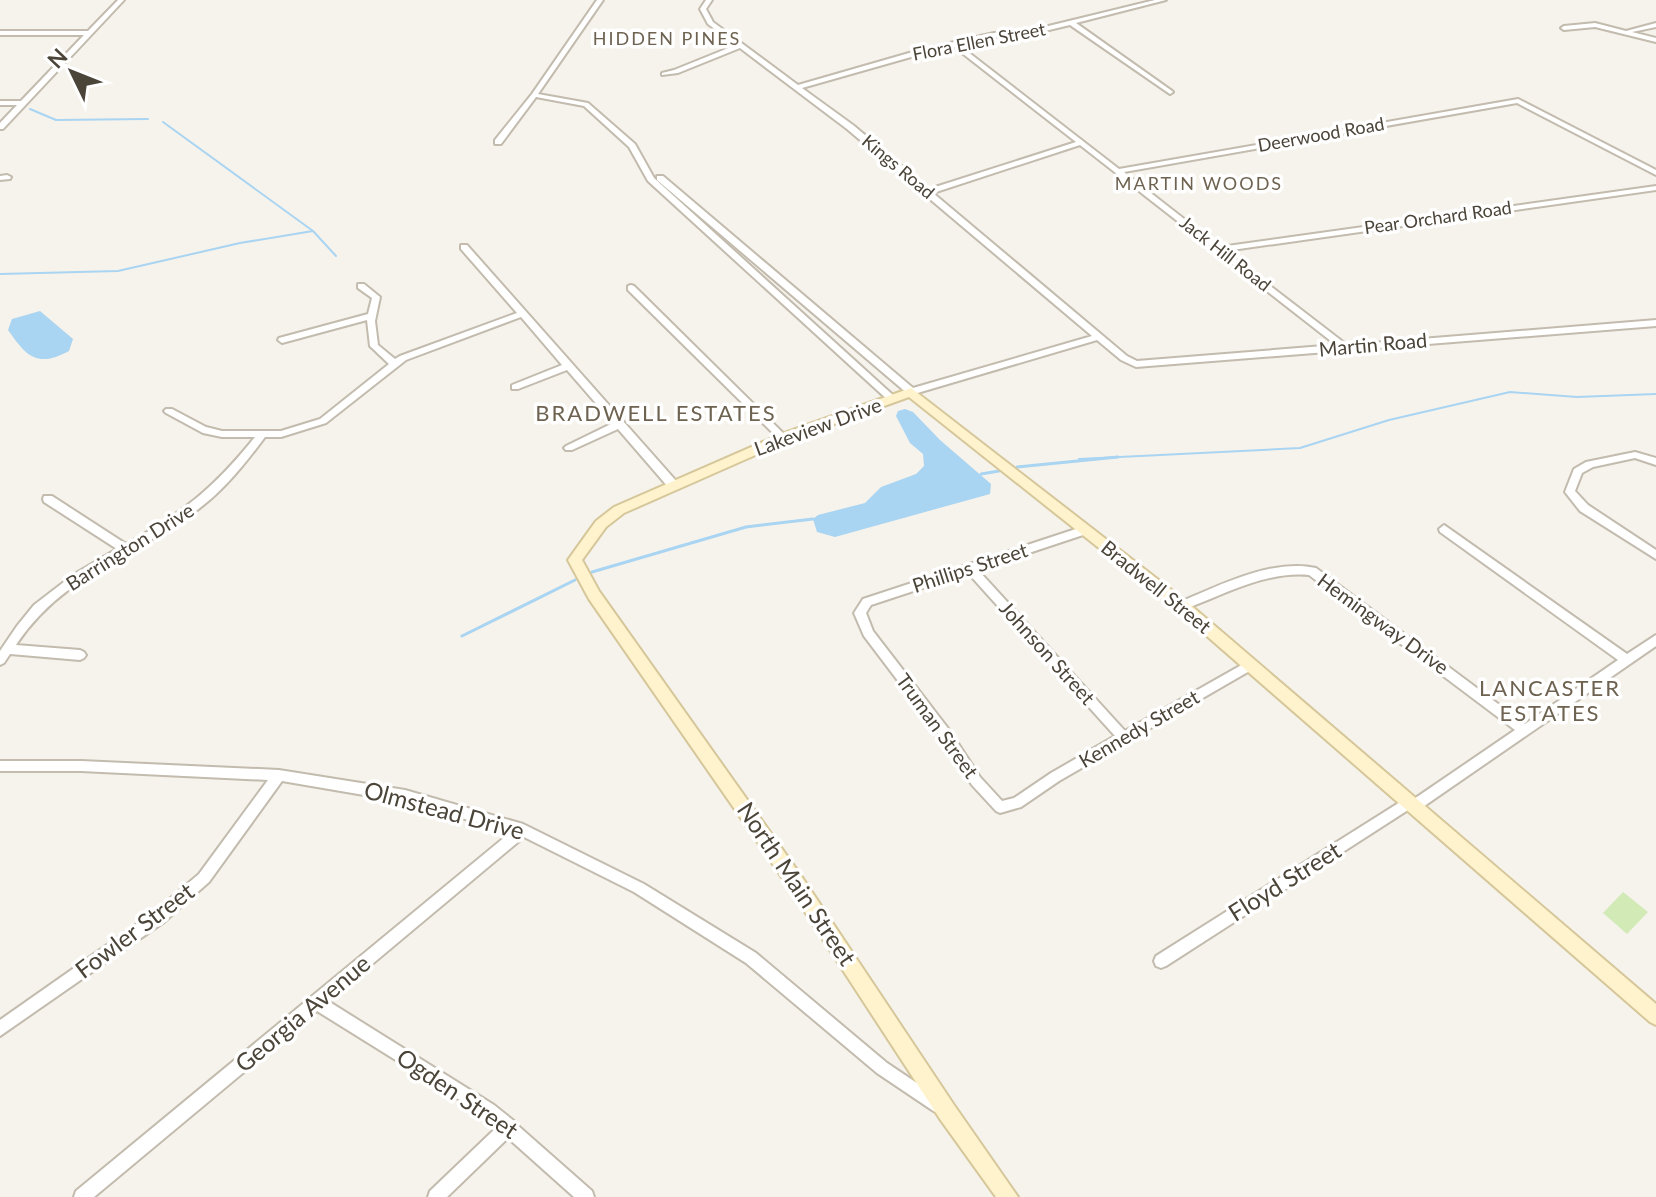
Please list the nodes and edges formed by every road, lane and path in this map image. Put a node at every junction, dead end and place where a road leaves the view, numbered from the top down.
1 (121, 0) edge
2 (600, 0) edge
3 (709, 0) edge
4 (1162, 0) edge
5 (1072, 23) junction
6 (1656, 25) edge
7 (1564, 28) dead end
8 (1626, 32) junction
9 (0, 33) edge
10 (89, 33) junction
11 (1656, 40) edge
12 (954, 44) junction
13 (739, 46) junction
14 (664, 74) dead end
15 (796, 88) junction
16 (1170, 92) dead end
17 (534, 95) junction
18 (0, 103) edge
19 (22, 103) junction
20 (0, 127) edge
21 (498, 142) dead end
22 (1080, 143) junction
23 (648, 169) junction
24 (1119, 171) junction
25 (1656, 173) edge
26 (1656, 188) edge
27 (928, 192) junction
28 (464, 247) dead end
29 (1220, 249) junction
30 (361, 286) dead end
31 (631, 288) dead end
32 (522, 314) junction
33 (372, 316) junction
34 (1656, 323) edge
35 (1100, 336) junction
36 (282, 340) dead end
37 (1344, 347) junction
38 (395, 364) junction
39 (568, 366) junction
40 (515, 387) dead end
41 (911, 392) junction
42 (892, 399) junction
43 (169, 411) dead end
44 (620, 424) junction
45 (262, 435) junction
46 (783, 438) junction
47 (569, 448) dead end
48 (1656, 462) edge
49 (673, 485) junction
50 (48, 499) dead end
51 (1444, 529) dead end
52 (1085, 530) junction
53 (124, 548) junction
54 (1656, 555) edge
55 (970, 568) junction
56 (582, 572) joint
57 (1182, 606) junction
58 (860, 613) joint
59 (1656, 640) edge
60 (4, 654) edge
61 (80, 655) dead end
62 (1626, 659) junction
63 (1249, 666) junction
64 (1524, 730) junction
65 (1124, 738) junction
66 (0, 766) edge
67 (279, 775) junction
68 (1030, 795) joint
69 (1411, 805) junction
70 (523, 830) junction
71 (1161, 961) dead end
72 (318, 1003) junction
73 (1656, 1016) edge
74 (0, 1029) edge
75 (947, 1112) junction
76 (509, 1126) junction
77 (82, 1197) edge
78 (436, 1197) edge
79 (586, 1197) edge
80 (1008, 1197) edge

1 - 10 street
2 - 17 street
3 - 13 street, Kings Road
4 - 5 street, Flora Ellen Street
5 - 12 street, Flora Ellen Street
5 - 16 street
6 - 8 street
7 - 8 street
8 - 11 street
9 - 10 street
10 - 19 street
12 - 15 street, Flora Ellen Street
12 - 22 street, Jack Hill Road
13 - 14 street
13 - 15 street, Kings Road
15 - 27 street, Kings Road
17 - 21 street
17 - 23 street, Bradwell Street
18 - 19 street
19 - 20 street
22 - 24 street, Jack Hill Road
22 - 27 street
23 - 41 street, Bradwell Street
23 - 42 street, Bradwell Street
24 - 25 street, Deerwood Road
24 - 29 street, Jack Hill Road
26 - 29 street, Pear Orchard Road
27 - 35 street, Kings Road
28 - 32 street
29 - 37 street, Jack Hill Road
30 - 33 street
31 - 46 street
32 - 38 street
32 - 39 street
33 - 36 street
33 - 38 street
34 - 37 street, Martin Road
35 - 37 street, Martin Road
35 - 41 street, Lakeview Drive
38 - 45 street
39 - 40 street
39 - 44 street
41 - 42 street, Lakeview Drive
41 - 52 street, Bradwell Street
42 - 46 street, Lakeview Drive
43 - 45 street
44 - 47 street
44 - 49 street
45 - 53 street, Barrington Drive
46 - 49 street, Lakeview Drive
48 - 54 street
49 - 56 street, Lakeview Drive
50 - 53 street
51 - 62 street
52 - 55 street, Phillips Street
52 - 57 street, Bradwell Street
53 - 60 street, Barrington Drive
55 - 58 street, Phillips Street
55 - 65 street, Johnson Street
56 - 75 street, North Main Street
57 - 63 street, Bradwell Street
57 - 64 street, Hemingway Drive
58 - 68 street, Truman Street
59 - 62 street, Floyd Street
60 - 61 street
62 - 64 street, Floyd Street
63 - 65 street, Kennedy Street
63 - 69 street, Bradwell Street
64 - 69 street, Floyd Street
65 - 68 street, Kennedy Street
66 - 67 street, Olmstead Drive
67 - 70 street, Olmstead Drive
67 - 74 street, Fowler Street
69 - 71 street, Floyd Street
69 - 73 street, Bradwell Street
70 - 72 street, Georgia Avenue
70 - 75 street, Olmstead Drive
72 - 76 street, Ogden Street
72 - 77 street, Georgia Avenue
75 - 80 street, North Main Street
76 - 78 street
76 - 79 street, Ogden Street

